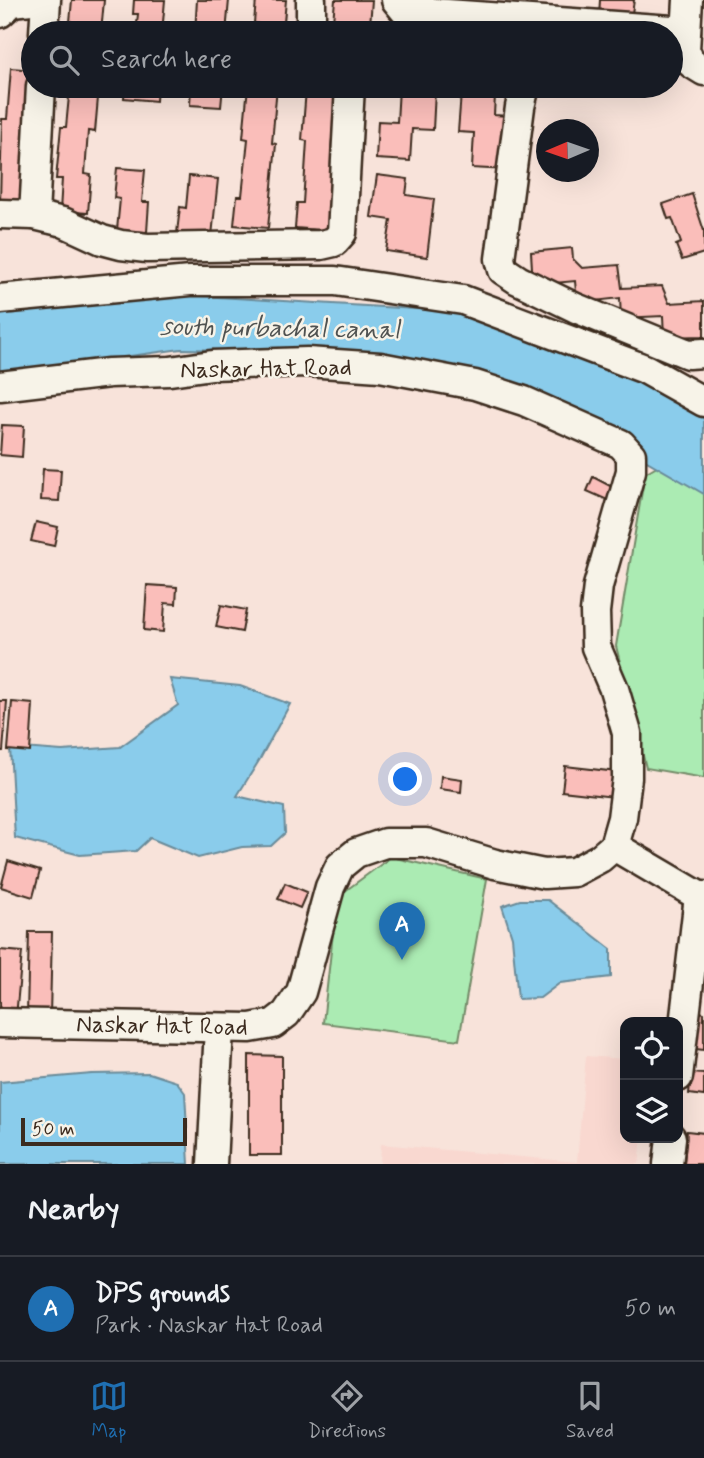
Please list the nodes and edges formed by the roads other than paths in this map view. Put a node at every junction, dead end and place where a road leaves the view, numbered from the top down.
1 (31, 0) edge
2 (46, 0) edge
3 (311, 0) edge
4 (396, 0) edge
5 (688, 0) edge
6 (0, 13) edge
7 (45, 21) edge
8 (311, 21) edge
9 (546, 21) edge
10 (683, 31) edge
11 (686, 31) junction
12 (683, 70) edge
13 (704, 71) edge
14 (40, 98) edge
15 (349, 98) edge
16 (523, 98) edge
17 (0, 214) edge
18 (34, 215) junction
19 (0, 299) edge
20 (704, 353) edge
21 (0, 386) edge
22 (704, 402) edge
23 (614, 846) junction
24 (701, 896) edge
25 (0, 1023) edge
26 (219, 1028) junction
27 (683, 1038) edge
28 (670, 1143) edge
29 (212, 1164) edge
30 (668, 1164) edge

1 - 6 street
2 - 7 street
3 - 8 street
4 - 9 street
5 - 11 street
10 - 11 street
11 - 13 street
12 - 13 street
14 - 18 street
15 - 18 street
16 - 20 street
17 - 18 street
19 - 22 street
21 - 23 street, Naskar Hat Road
23 - 24 street
23 - 26 street, Naskar Hat Road
24 - 27 street
25 - 26 street, Naskar Hat Road
26 - 29 street
28 - 30 street

